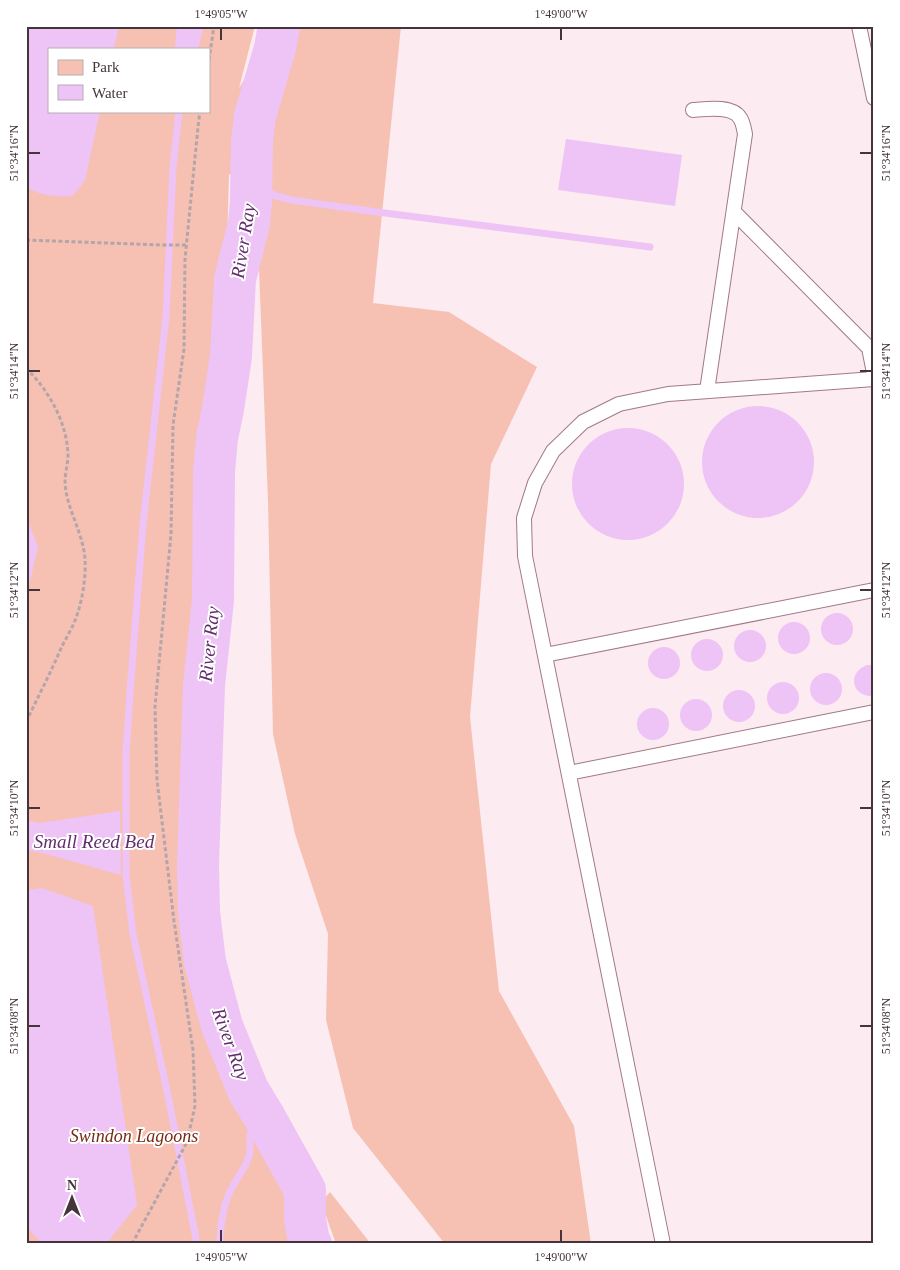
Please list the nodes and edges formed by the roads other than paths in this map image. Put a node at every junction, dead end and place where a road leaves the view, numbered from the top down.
1 (859, 26) edge
2 (874, 98) edge
3 (693, 110) dead end
4 (734, 212) junction
5 (874, 373) edge
6 (874, 379) edge
7 (707, 391) junction
8 (874, 590) edge
9 (545, 655) junction
10 (874, 712) edge
11 (569, 773) junction
12 (663, 1244) edge

1 - 2 lane
3 - 4 lane
4 - 5 lane
4 - 7 lane
6 - 7 lane
7 - 9 lane
8 - 9 lane
9 - 11 lane
10 - 11 lane
11 - 12 lane

